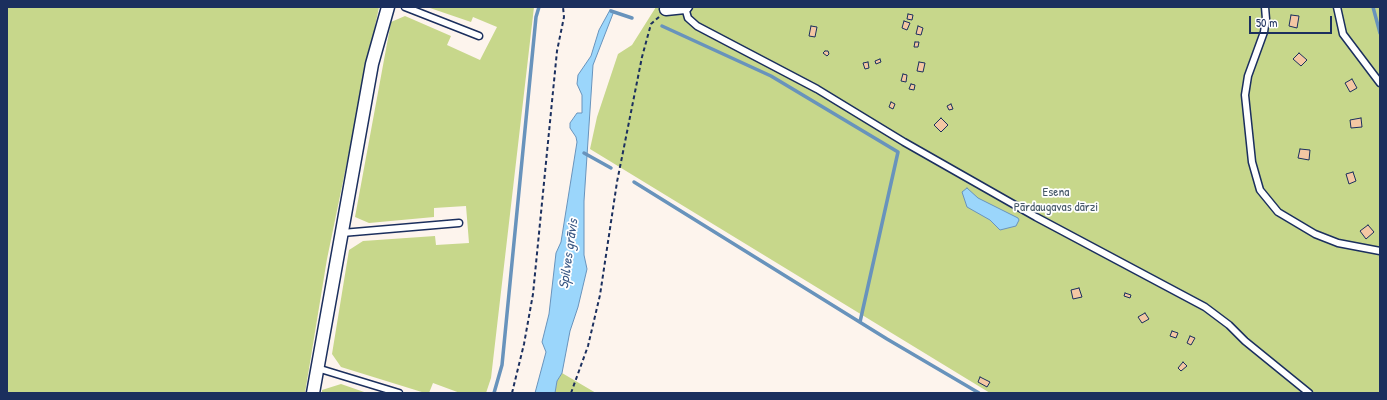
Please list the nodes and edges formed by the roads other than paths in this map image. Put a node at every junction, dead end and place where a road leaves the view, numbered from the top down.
1 (388, 7) edge
2 (405, 7) edge
3 (685, 7) edge
4 (689, 7) edge
5 (1265, 7) edge
6 (1336, 7) edge
7 (666, 9) road end
8 (479, 36) dead end
9 (1380, 83) edge
10 (459, 223) dead end
11 (342, 233) junction
12 (1380, 251) edge
13 (317, 368) junction
14 (313, 393) edge
15 (399, 393) edge
16 (1309, 393) edge

1 - 11 street
2 - 8 lane
3 - 7 street
4 - 16 lane
5 - 12 lane
6 - 9 lane
10 - 11 lane
11 - 13 street
13 - 14 street
13 - 15 lane

